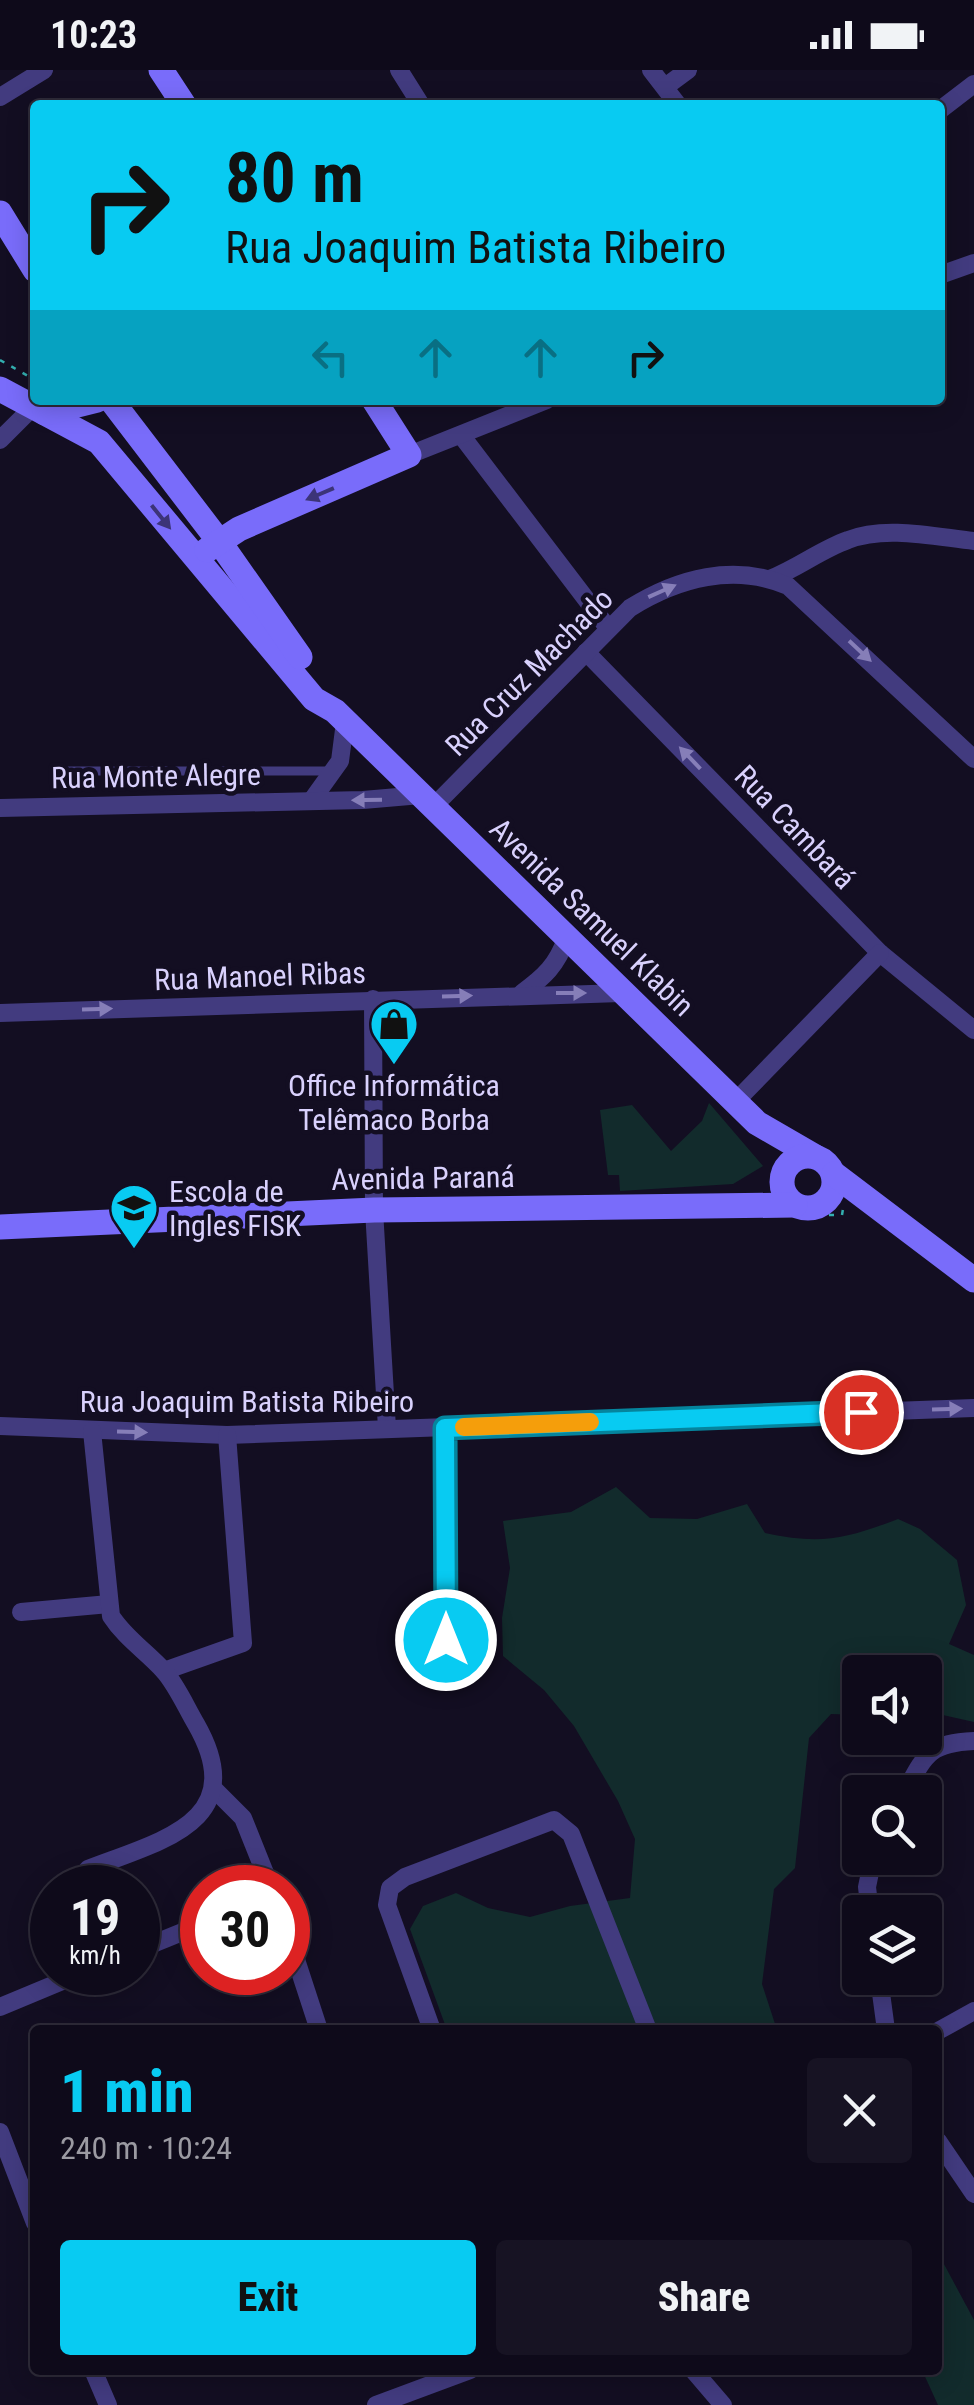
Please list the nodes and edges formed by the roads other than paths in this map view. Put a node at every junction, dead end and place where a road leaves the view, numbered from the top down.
1 (44, 70) edge
2 (161, 70) edge
3 (398, 70) edge
4 (651, 70) edge
5 (688, 70) edge
6 (974, 84) edge
7 (664, 87) junction
8 (0, 97) edge
9 (181, 100) edge
10 (418, 100) edge
11 (674, 100) edge
12 (945, 106) edge
13 (0, 212) edge
14 (30, 262) edge
15 (974, 263) edge
16 (945, 273) edge
17 (0, 388) edge
18 (30, 405) edge
19 (30, 405) edge
20 (68, 405) edge
21 (96, 405) edge
22 (114, 405) edge
23 (377, 405) edge
24 (535, 405) edge
25 (39, 410) junction
26 (461, 436) junction
27 (0, 440) edge
28 (99, 442) junction
29 (409, 455) junction
30 (974, 541) edge
31 (208, 549) junction
32 (770, 578) junction
33 (608, 628) junction
34 (586, 652) junction
35 (340, 716) junction
36 (974, 759) edge
37 (55, 771) dead end
38 (334, 772) junction
39 (312, 800) junction
40 (427, 801) junction
41 (0, 808) edge
42 (566, 939) junction
43 (880, 953) junction
44 (620, 993) junction
45 (522, 994) junction
46 (373, 999) junction
47 (0, 1012) edge
48 (974, 1030) edge
49 (736, 1101) junction
50 (757, 1123) junction
51 (814, 1156) junction
52 (834, 1174) junction
53 (782, 1177) junction
54 (728, 1205) junction
55 (808, 1205) junction
56 (374, 1210) junction
57 (896, 1220) junction
58 (0, 1227) edge
59 (974, 1280) edge
60 (974, 1408) edge
61 (0, 1426) edge
62 (387, 1428) junction
63 (445, 1428) junction
64 (92, 1431) junction
65 (227, 1435) junction
66 (109, 1604) junction
67 (21, 1612) dead end
68 (446, 1640) dead end
69 (164, 1671) junction
70 (974, 1741) edge
71 (914, 1775) edge
72 (212, 1795) junction
73 (98, 1865) edge
74 (262, 1865) edge
75 (30, 1994) edge
76 (308, 1995) edge
77 (881, 1995) edge
78 (0, 2006) edge
79 (974, 2010) edge
80 (317, 2025) edge
81 (430, 2025) edge
82 (646, 2025) edge
83 (885, 2025) edge
84 (942, 2029) edge
85 (0, 2132) edge
86 (942, 2147) edge
87 (28, 2184) edge
88 (974, 2194) edge
89 (95, 2375) edge
90 (450, 2375) edge
91 (697, 2375) edge
92 (108, 2405) edge
93 (376, 2405) edge
94 (723, 2405) edge

1 - 8 street
2 - 9 main road
3 - 10 street
4 - 7 street
5 - 7 street
6 - 12 street
7 - 11 street
13 - 14 main road
15 - 16 street
17 - 18 main road
19 - 25 main road
20 - 25 main road
21 - 28 main road
22 - 31 main road
23 - 29 main road
24 - 26 street
25 - 27 street
25 - 28 main road
26 - 29 street
26 - 33 street
28 -> 31 main road, Avenida Samuel Klabin
29 -> 31 main road
30 - 32 street
31 - 35 main road, Avenida Samuel Klabin
33 -> 32 street, Rua Cruz Machado
32 -> 36 street, Rua Cruz Machado
33 - 34 street, Rua Cruz Machado
34 - 40 street, Rua Cruz Machado
43 -> 34 street, Rua Cambará
35 - 38 street
35 - 40 main road, Avenida Samuel Klabin
37 - 38 lane
38 - 39 street
40 -> 39 street, Rua Monte Alegre
39 - 41 street, Rua Monte Alegre
40 - 42 main road, Avenida Samuel Klabin
42 - 44 main road, Avenida Samuel Klabin
42 - 45 street
43 - 48 street, Rua Cambará
43 - 49 street
45 -> 44 street, Rua Manoel Ribas
44 - 49 main road, Avenida Samuel Klabin
46 -> 45 street, Rua Manoel Ribas
47 -> 46 street, Rua Manoel Ribas
46 - 56 street
49 - 50 main road, Avenida Samuel Klabin
50 - 51 main road, Avenida Samuel Klabin
50 - 53 main road
51 - 52 main road
51 - 53 main road
52 - 55 main road
52 - 57 main road
53 - 54 main road, Avenida Paraná
53 - 55 main road
54 - 55 main road, Avenida Paraná
54 - 56 main road, Avenida Paraná
55 - 57 main road
56 - 58 main road, Avenida Paraná
56 - 62 street
57 - 59 main road
63 -> 60 street, Rua Joaquim Batista Ribeiro
61 - 64 street, Rua Joaquim Batista Ribeiro
62 - 63 street, Rua Joaquim Batista Ribeiro
62 - 65 street, Rua Joaquim Batista Ribeiro
63 - 68 street
64 -> 65 street, Rua Joaquim Batista Ribeiro
64 - 66 street
65 - 69 street
66 - 67 street
66 - 69 street
69 - 72 street
70 - 71 street
72 - 73 street
72 - 74 street
75 - 78 street
76 - 80 street
77 - 83 street
79 - 84 street
81 - 82 street
85 - 87 street
86 - 88 street
89 - 92 street
90 - 93 street
91 - 94 street

